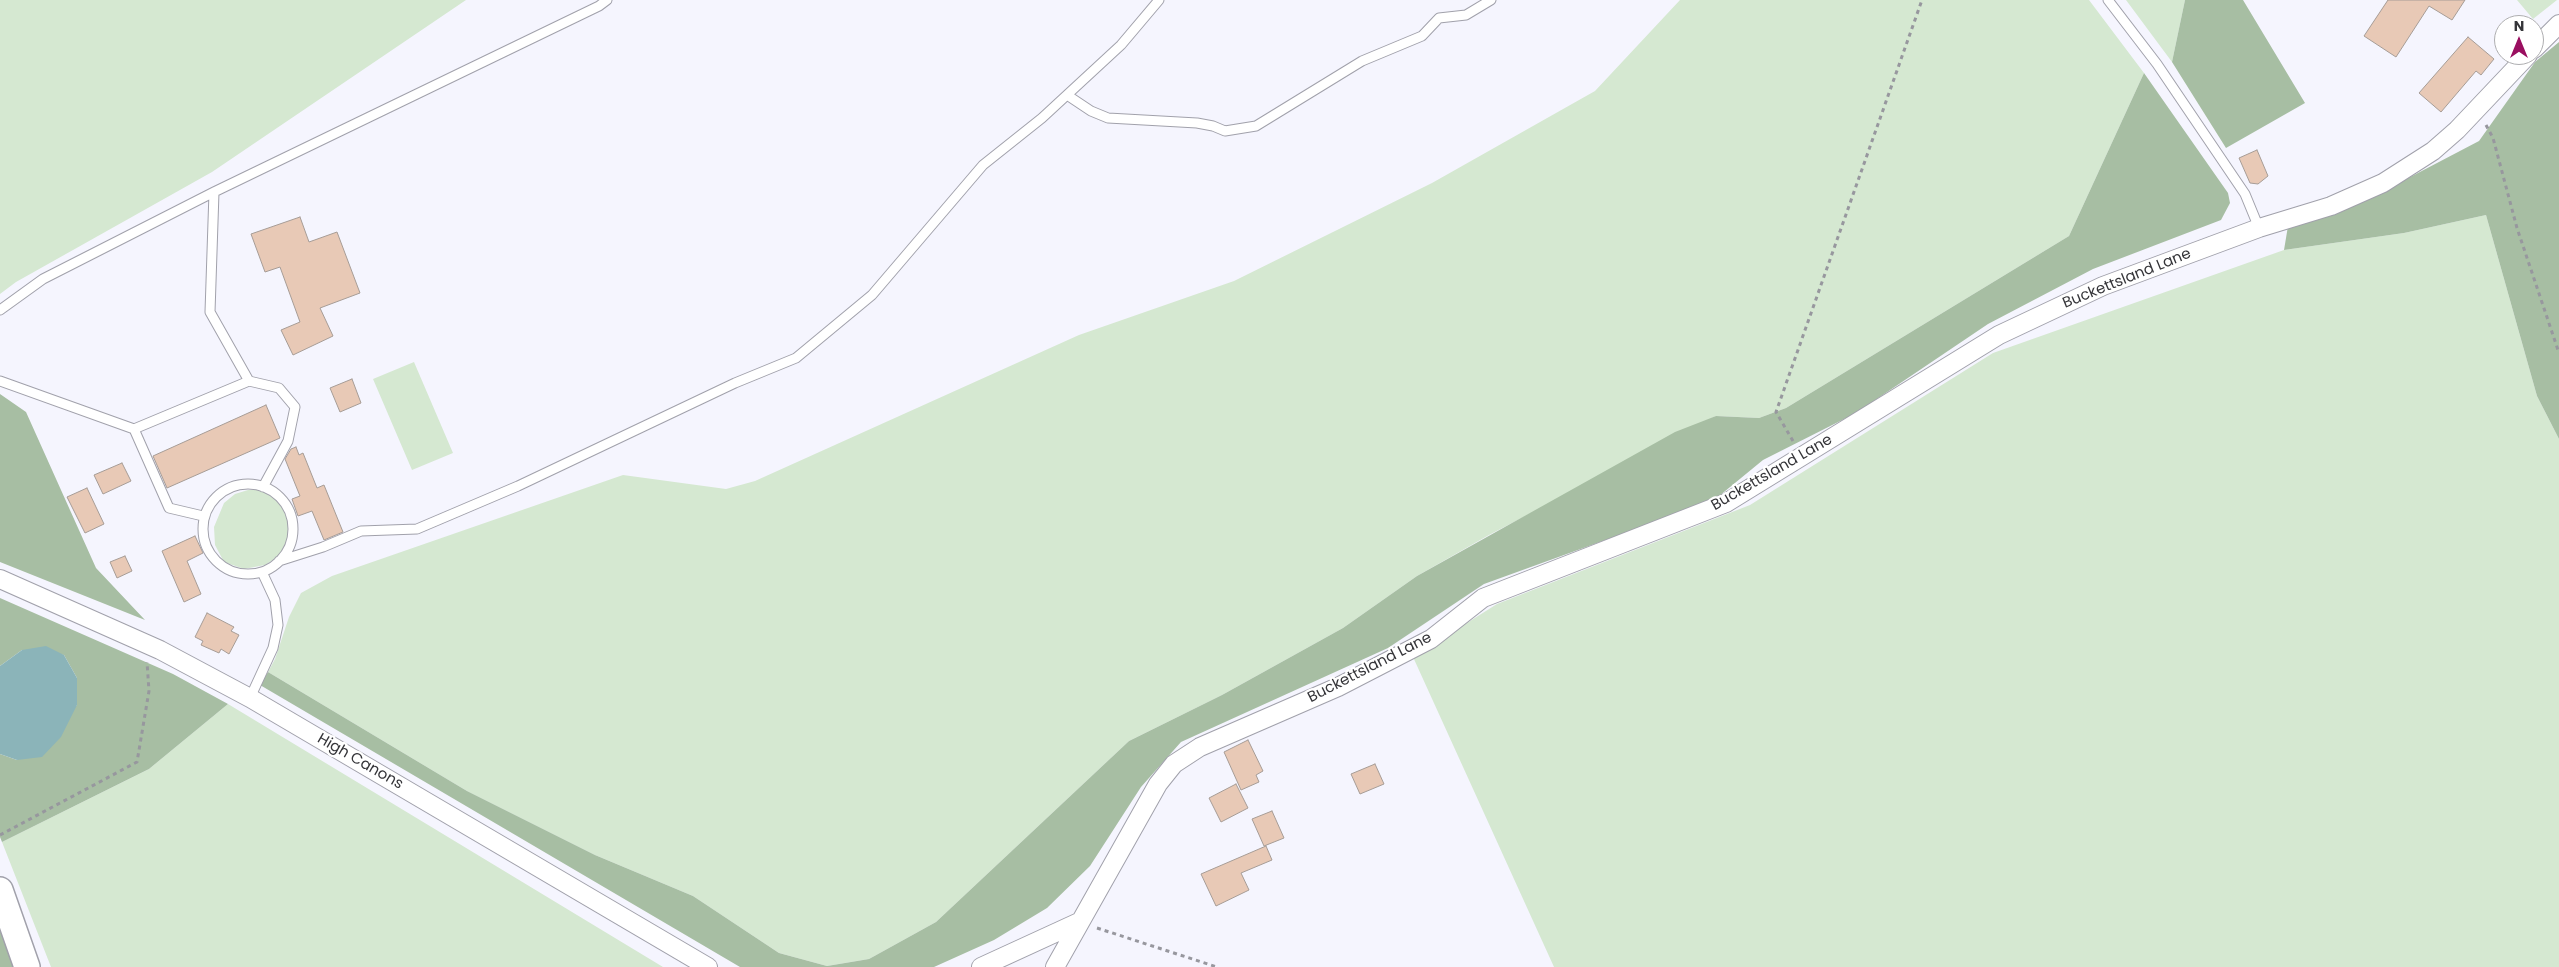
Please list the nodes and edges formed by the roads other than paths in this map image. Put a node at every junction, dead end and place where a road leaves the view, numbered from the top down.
1 (607, 0) edge
2 (1159, 0) edge
3 (1491, 0) edge
4 (2108, 0) edge
5 (2559, 24) edge
6 (2544, 39) edge
7 (2518, 65) edge
8 (1068, 95) junction
9 (214, 192) junction
10 (2260, 228) junction
11 (0, 310) edge
12 (0, 381) edge
13 (249, 381) junction
14 (134, 429) junction
15 (263, 487) junction
16 (203, 516) junction
17 (279, 561) junction
18 (262, 572) junction
19 (0, 579) edge
20 (250, 698) junction
21 (0, 890) edge
22 (1079, 922) junction
23 (27, 967) edge
24 (708, 967) edge
25 (981, 967) edge
26 (1055, 967) edge

1 - 9 lane
2 - 8 lane
3 - 8 lane
4 - 10 lane
5 - 6 street
7 - 10 street, Buckettsland Lane
8 - 17 lane
9 - 11 lane
9 - 13 lane
10 - 22 street, Buckettsland Lane
12 - 14 lane
13 - 14 lane
13 - 15 lane
14 - 16 lane
15 - 16 lane
15 - 17 lane
16 - 18 lane
17 - 18 lane
18 - 20 lane
19 - 20 street, High Canons
20 - 24 street, High Canons
21 - 23 street
22 - 25 street
22 - 26 street, Buckettsland Lane

